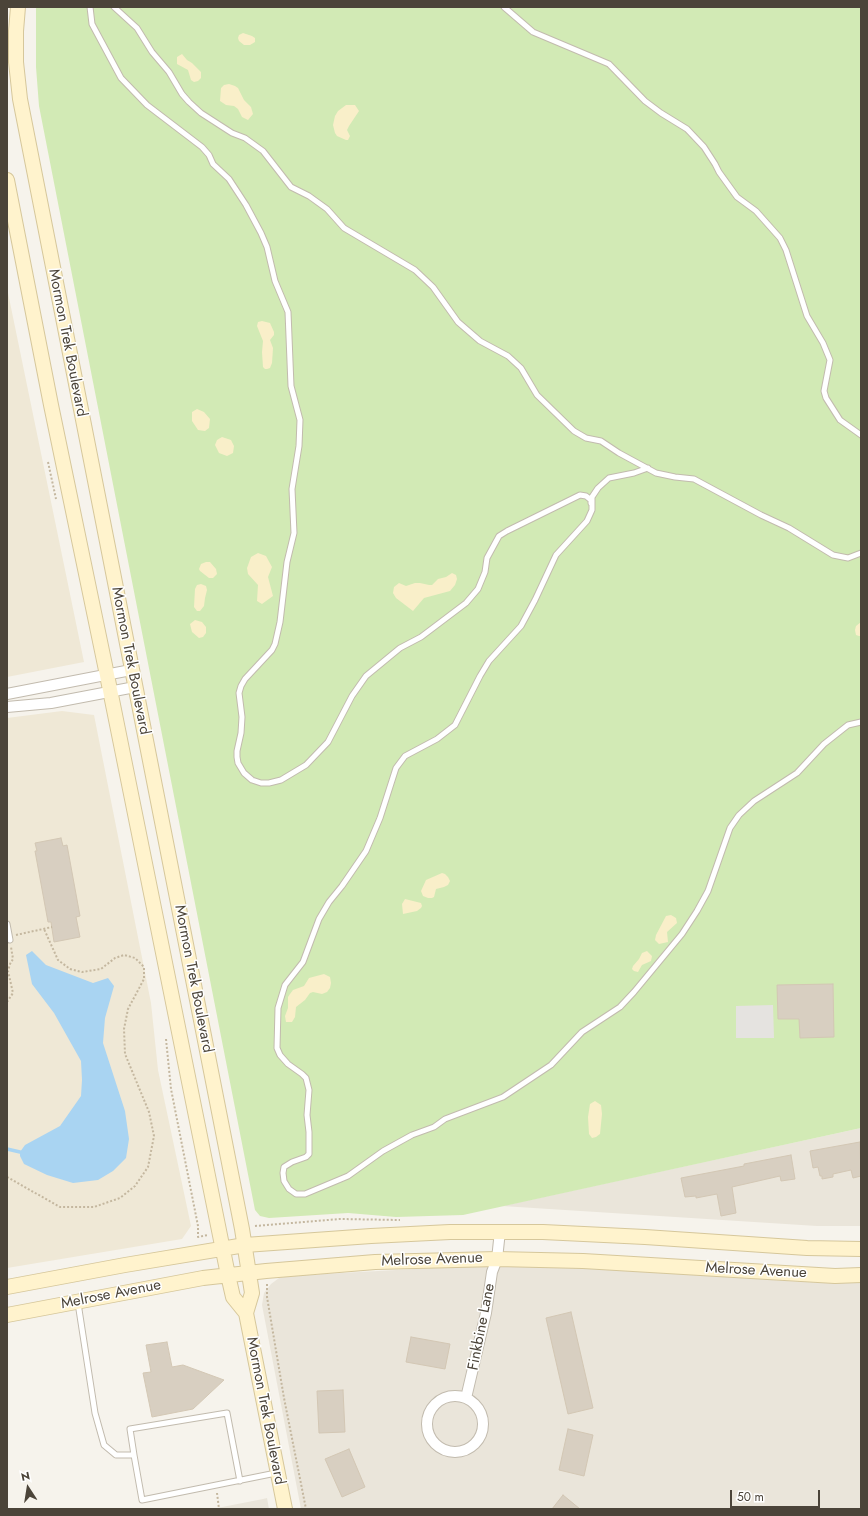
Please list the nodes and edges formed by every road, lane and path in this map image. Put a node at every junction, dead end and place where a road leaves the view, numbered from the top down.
1 (18, 7) edge
2 (90, 7) edge
3 (114, 7) edge
4 (504, 7) edge
5 (7, 180) edge
6 (861, 435) edge
7 (648, 468) junction
8 (592, 510) junction
9 (861, 553) edge
10 (131, 670) junction
11 (108, 675) junction
12 (135, 687) junction
13 (111, 692) junction
14 (7, 694) edge
15 (7, 707) edge
16 (861, 722) edge
17 (7, 924) edge
18 (52, 927) dead end
19 (44, 929) junction
20 (10, 938) junction
21 (7, 1002) edge
22 (166, 1037) dead end
23 (7, 1177) edge
24 (400, 1220) dead end
25 (260, 1226) dead end
26 (500, 1231) junction
27 (198, 1237) dead end
28 (245, 1245) junction
29 (222, 1248) junction
30 (861, 1249) edge
31 (497, 1259) junction
32 (250, 1272) junction
33 (228, 1275) junction
34 (861, 1275) edge
35 (7, 1287) edge
36 (268, 1289) dead end
37 (77, 1302) junction
38 (246, 1314) junction
39 (7, 1315) edge
40 (466, 1398) junction
41 (134, 1455) junction
42 (278, 1473) junction
43 (240, 1481) junction
44 (216, 1486) junction
45 (219, 1509) edge
46 (285, 1509) edge
47 (306, 1509) edge

1 - 10 main road, Mormon Trek Boulevard
2 - 8 lane
3 - 7 lane
4 - 6 lane
5 - 11 main road, Mormon Trek Boulevard
7 - 8 lane
7 - 9 lane
8 - 16 lane
10 - 11 street
10 - 12 main road, Mormon Trek Boulevard
11 - 13 main road, Mormon Trek Boulevard
11 - 14 street
12 - 13 street
12 - 28 main road, Mormon Trek Boulevard
13 - 15 street
13 - 29 main road, Mormon Trek Boulevard
17 - 20 lane
18 - 19 path
19 - 20 path
19 - 23 path
20 - 21 path
22 - 27 path
24 - 25 path
26 - 28 main road, Melrose Avenue
26 - 30 main road, Melrose Avenue
26 - 31 street, Finkbine Lane
28 - 29 main road, Melrose Avenue
28 - 32 main road, Mormon Trek Boulevard
29 - 33 main road, Mormon Trek Boulevard
29 - 35 main road, Melrose Avenue
31 - 32 main road, Melrose Avenue
31 - 34 main road, Melrose Avenue
31 - 40 street, Finkbine Lane
32 - 33 main road, Melrose Avenue
32 - 38 main road, Mormon Trek Boulevard
33 - 37 main road, Melrose Avenue
33 - 38 main road, Mormon Trek Boulevard
36 - 47 path
37 - 39 main road, Melrose Avenue
37 - 41 lane
38 - 42 main road, Mormon Trek Boulevard
40 - 40 street
41 - 43 lane
41 - 44 lane
42 - 43 lane
42 - 46 main road, Mormon Trek Boulevard
43 - 44 lane
44 - 45 path

